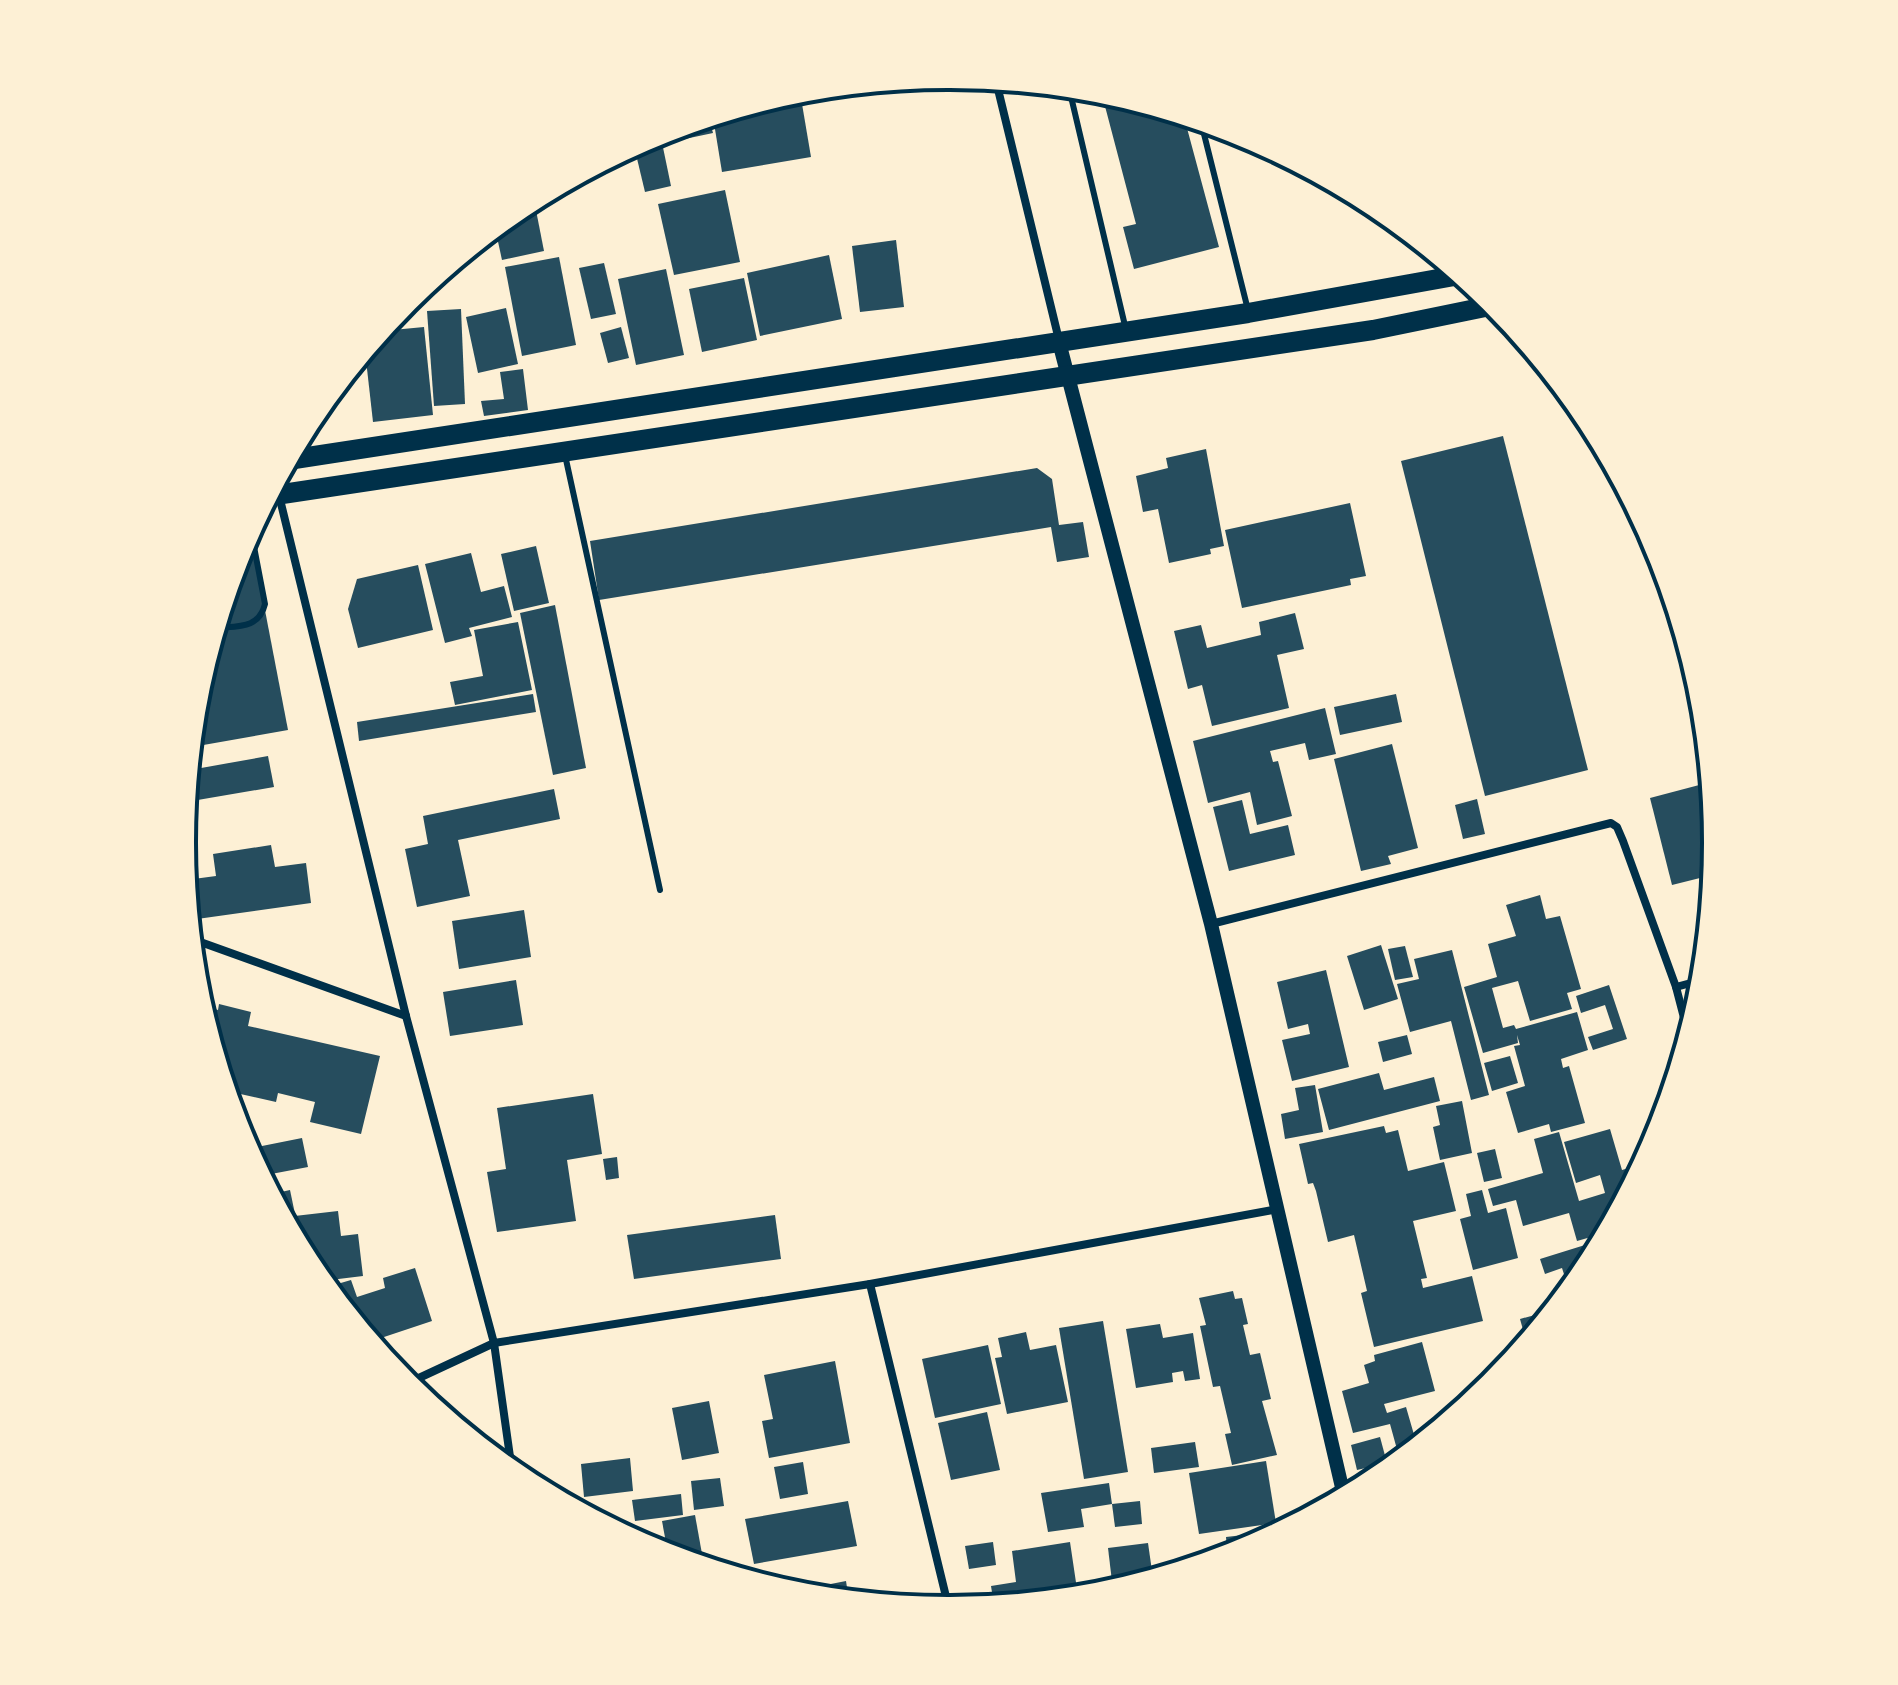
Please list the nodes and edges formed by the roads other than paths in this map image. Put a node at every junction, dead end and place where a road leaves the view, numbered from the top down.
1 (999, 92) edge
2 (1072, 100) edge
3 (1204, 135) edge
4 (1446, 278) edge
5 (1479, 308) edge
6 (1248, 313) junction
7 (1126, 332) junction
8 (1059, 342) junction
9 (1067, 376) junction
10 (564, 451) junction
11 (302, 458) edge
12 (285, 490) edge
13 (278, 503) edge
14 (255, 552) edge
15 (228, 627) edge
16 (660, 890) dead end
17 (1211, 924) junction
18 (203, 943) edge
19 (1688, 984) edge
20 (1676, 987) junction
21 (1682, 1010) edge
22 (406, 1016) junction
23 (1278, 1209) junction
24 (870, 1284) junction
25 (494, 1343) junction
26 (420, 1378) edge
27 (509, 1452) edge
28 (1341, 1484) edge
29 (946, 1595) edge

1 - 8 street
2 - 7 lane
3 - 6 lane
4 - 6 main road
5 - 9 main road
6 - 7 main road
7 - 8 main road
8 - 9 street
8 - 11 main road
9 - 10 main road
9 - 17 street
10 - 12 main road
10 - 16 lane
13 - 22 street
14 - 15 lane
17 - 20 street
17 - 23 street
18 - 22 street
19 - 20 street
20 - 21 street
22 - 25 street
23 - 24 street
23 - 28 street
24 - 25 street
24 - 29 street
25 - 26 street
25 - 27 street

